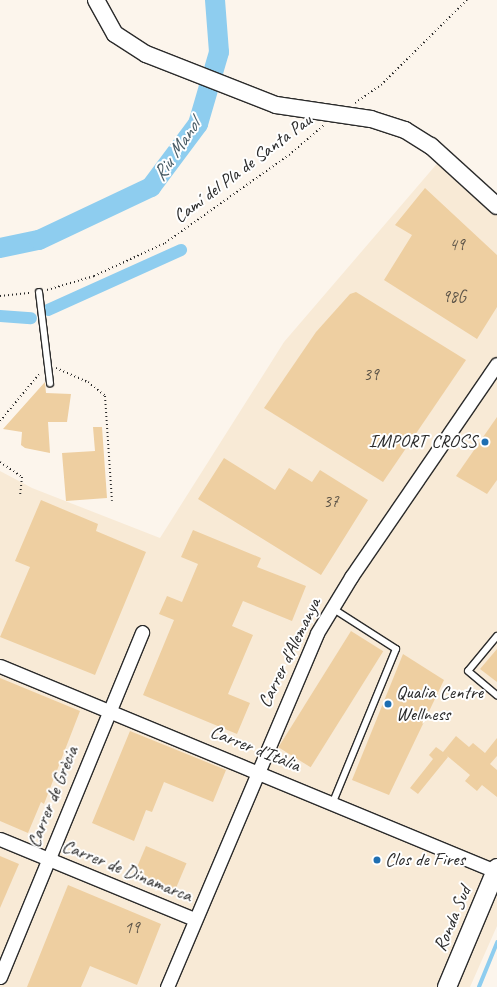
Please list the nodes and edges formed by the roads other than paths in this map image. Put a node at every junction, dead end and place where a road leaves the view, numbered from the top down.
1 (96, 0) edge
2 (497, 206) edge
3 (39, 292) road end
4 (497, 364) edge
5 (50, 383) dead end
6 (332, 608) junction
7 (142, 632) dead end
8 (497, 636) edge
9 (0, 666) edge
10 (497, 694) edge
11 (109, 711) junction
12 (257, 770) junction
13 (333, 802) junction
14 (0, 839) edge
15 (48, 859) junction
16 (496, 870) edge
17 (194, 919) junction
18 (0, 977) edge
19 (167, 987) edge
20 (447, 987) edge

1 - 2 street
3 - 5 lane
4 - 6 street, Carrer d'Alemanya
6 - 12 street, Carrer d'Alemanya
6 - 13 lane
7 - 11 street, Carrer de Grècia
8 - 10 lane
9 - 11 street, Carrer d'Itàlia
11 - 12 street, Carrer d'Itàlia
11 - 15 street, Carrer de Grècia
12 - 13 street, Carrer d'Itàlia
12 - 17 street, Carrer d'Alemanya
13 - 16 street, Carrer d'Itàlia
14 - 15 street, Carrer de Dinamarca
15 - 17 street, Carrer de Dinamarca
15 - 18 street, Carrer de Grècia
16 - 20 main road, Ronda Sud
17 - 19 street, Carrer d'Alemanya

